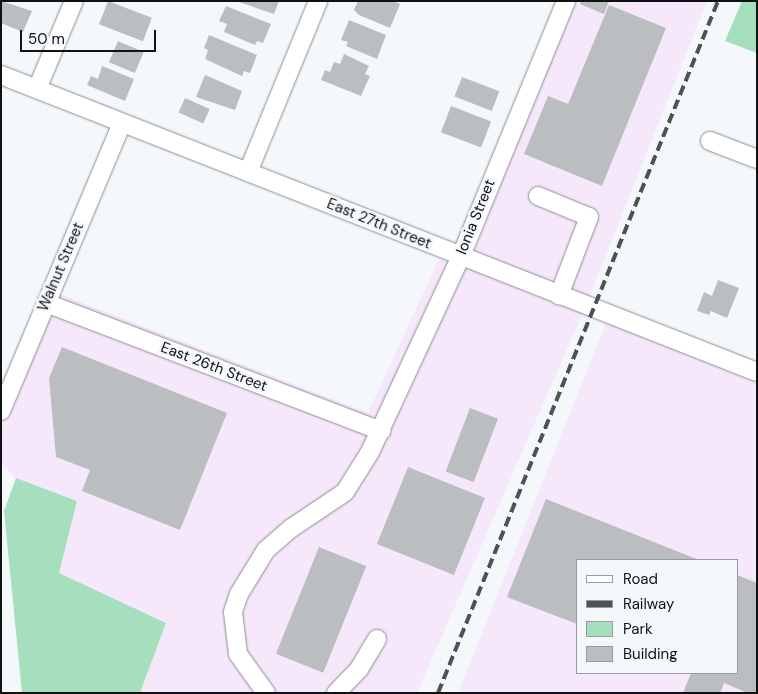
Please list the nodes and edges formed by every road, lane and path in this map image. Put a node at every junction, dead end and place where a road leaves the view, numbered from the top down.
1 (74, 1) edge
2 (318, 1) edge
3 (566, 1) edge
4 (1, 75) edge
5 (38, 89) junction
6 (122, 123) junction
7 (710, 141) dead end
8 (757, 159) edge
9 (248, 172) junction
10 (538, 196) dead end
11 (460, 256) junction
12 (559, 294) junction
13 (46, 303) junction
14 (757, 372) edge
15 (1, 412) edge
16 (381, 431) junction
17 (377, 639) dead end
18 (266, 693) edge
19 (336, 693) edge

1 - 5 street
2 - 9 street
3 - 11 street, Ionia Street
4 - 5 street, East 27th Street
5 - 6 street, East 27th Street
6 - 9 street, East 27th Street
6 - 13 street, Walnut Street
7 - 8 street
9 - 11 street, East 27th Street
10 - 12 street
11 - 12 street, East 27th Street
11 - 16 street, Ionia Street
12 - 14 street, East 27th Street
13 - 15 street, Walnut Street
13 - 16 street, East 26th Street
16 - 18 street, Ionia Street
17 - 19 street

